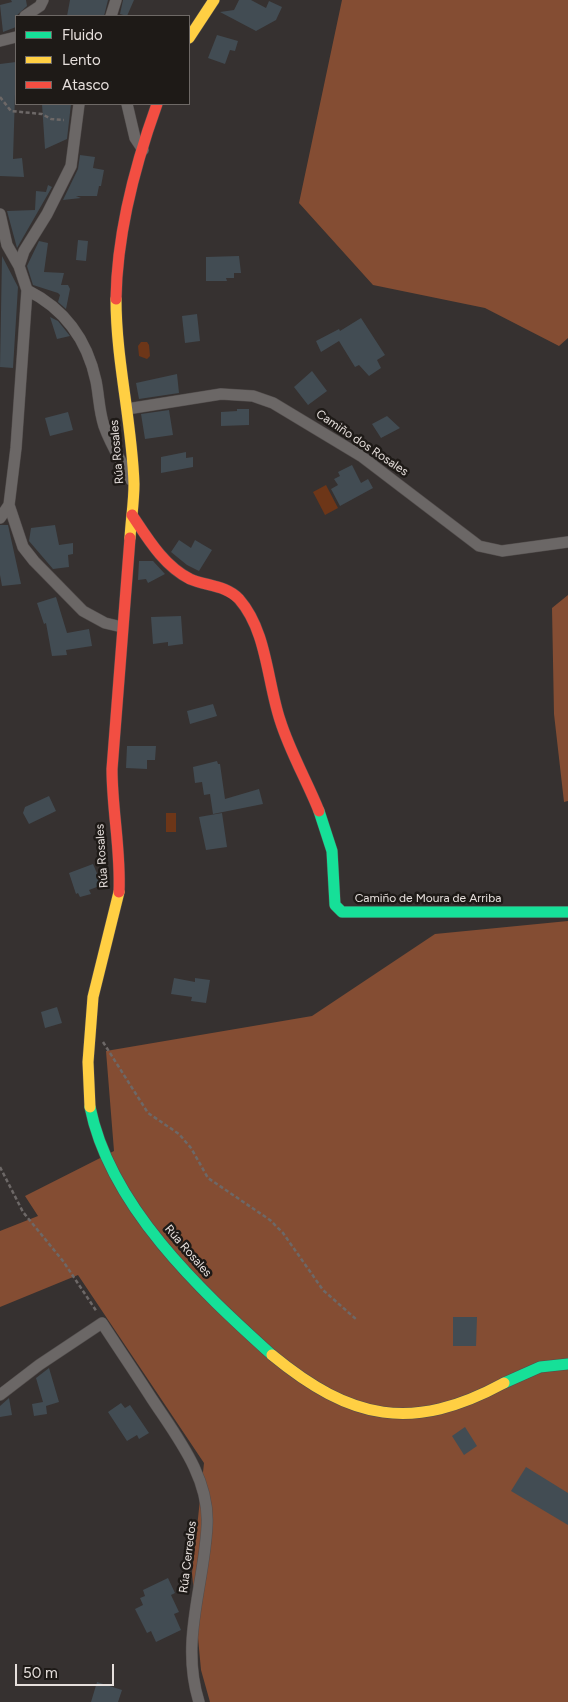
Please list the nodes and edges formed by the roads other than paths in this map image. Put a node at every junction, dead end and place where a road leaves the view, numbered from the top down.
1 (43, 0) edge
2 (116, 0) edge
3 (214, 0) edge
4 (26, 15) edge
5 (111, 15) edge
6 (190, 36) edge
7 (15, 37) edge
8 (0, 41) edge
9 (79, 105) edge
10 (127, 105) edge
11 (157, 105) edge
12 (143, 150) junction
13 (0, 214) edge
14 (19, 266) junction
15 (27, 290) junction
16 (127, 409) junction
17 (134, 487) junction
18 (9, 504) junction
19 (132, 516) junction
20 (0, 518) edge
21 (568, 542) edge
22 (122, 627) junction
23 (568, 912) edge
24 (568, 1364) edge
25 (0, 1395) edge
26 (199, 1702) edge

1 - 4 street
2 - 5 street
3 - 6 street
7 - 8 street
9 - 14 street
10 - 12 street
11 - 12 street, Rúa Rosales
12 - 16 street, Rúa Rosales
13 - 14 street
14 - 15 street
15 - 17 street
15 - 18 street
16 - 17 street, Rúa Rosales
16 - 21 street, Camiño dos Rosales
17 - 19 street, Rúa Rosales
18 - 20 street
18 - 22 street
19 - 22 street, Rúa Rosales
19 - 23 street, Camiño de Moura de Arriba
22 - 24 street, Rúa Rosales
25 - 26 street, Rúa Cerredos

